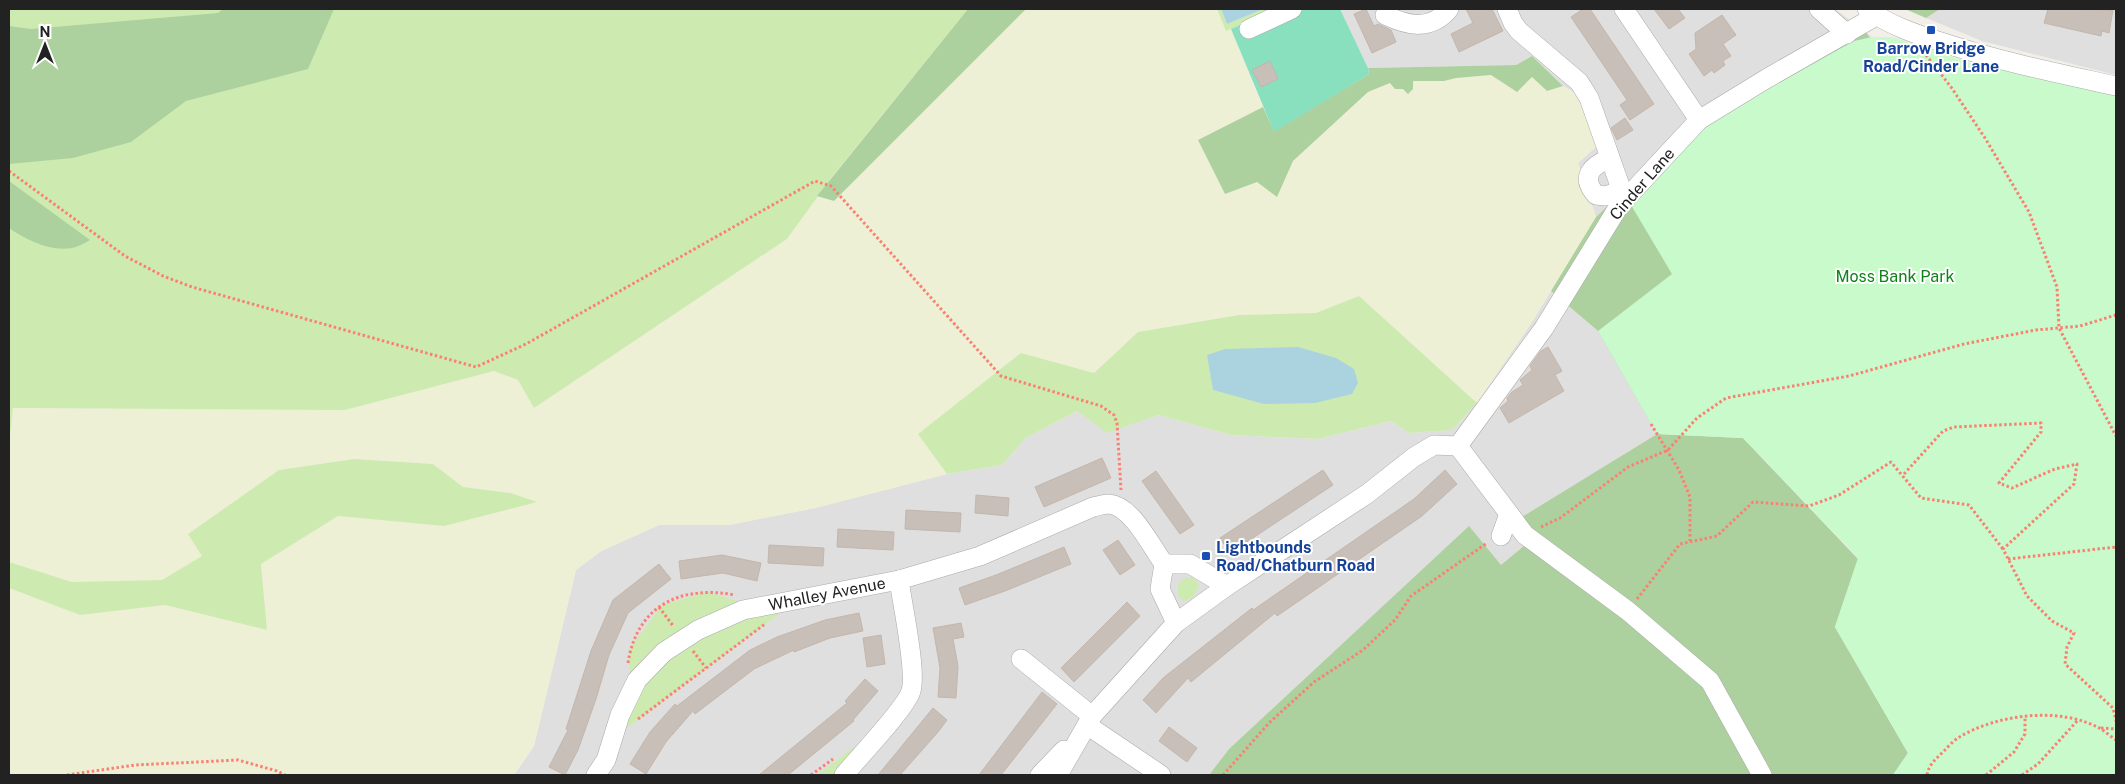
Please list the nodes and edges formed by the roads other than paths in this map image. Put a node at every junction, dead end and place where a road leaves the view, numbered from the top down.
1 (1292, 9) edge
2 (1449, 9) edge
3 (1507, 9) edge
4 (1624, 9) edge
5 (1820, 9) edge
6 (1871, 12) edge
7 (1385, 15) dead end
8 (1249, 29) dead end
9 (1847, 34) junction
10 (2116, 86) edge
11 (1699, 120) junction
12 (1610, 158) junction
13 (1623, 195) junction
14 (1458, 446) junction
15 (1509, 514) junction
16 (1501, 536) road end
17 (1164, 564) junction
18 (899, 580) junction
19 (1227, 586) junction
20 (1176, 623) junction
21 (1021, 659) dead end
22 (1090, 721) junction
23 (596, 775) edge
24 (844, 775) edge
25 (1040, 775) edge
26 (1058, 775) edge
27 (1161, 775) edge
28 (1762, 775) edge

1 - 8 street
2 - 7 street
3 - 12 street
4 - 11 street
5 - 9 street
6 - 9 street, Cinder Lane
6 - 10 street
9 - 11 street, Cinder Lane
11 - 13 street, Cinder Lane
12 - 13 street
12 - 13 street
13 - 14 street, Cinder Lane
14 - 15 street
14 - 19 street
15 - 16 street
15 - 28 street
17 - 18 street, Whalley Avenue
17 - 19 street
17 - 20 street
18 - 23 street, Whalley Avenue
18 - 24 street
19 - 20 street
20 - 22 street
21 - 22 street
22 - 25 street
22 - 26 street
22 - 27 street

